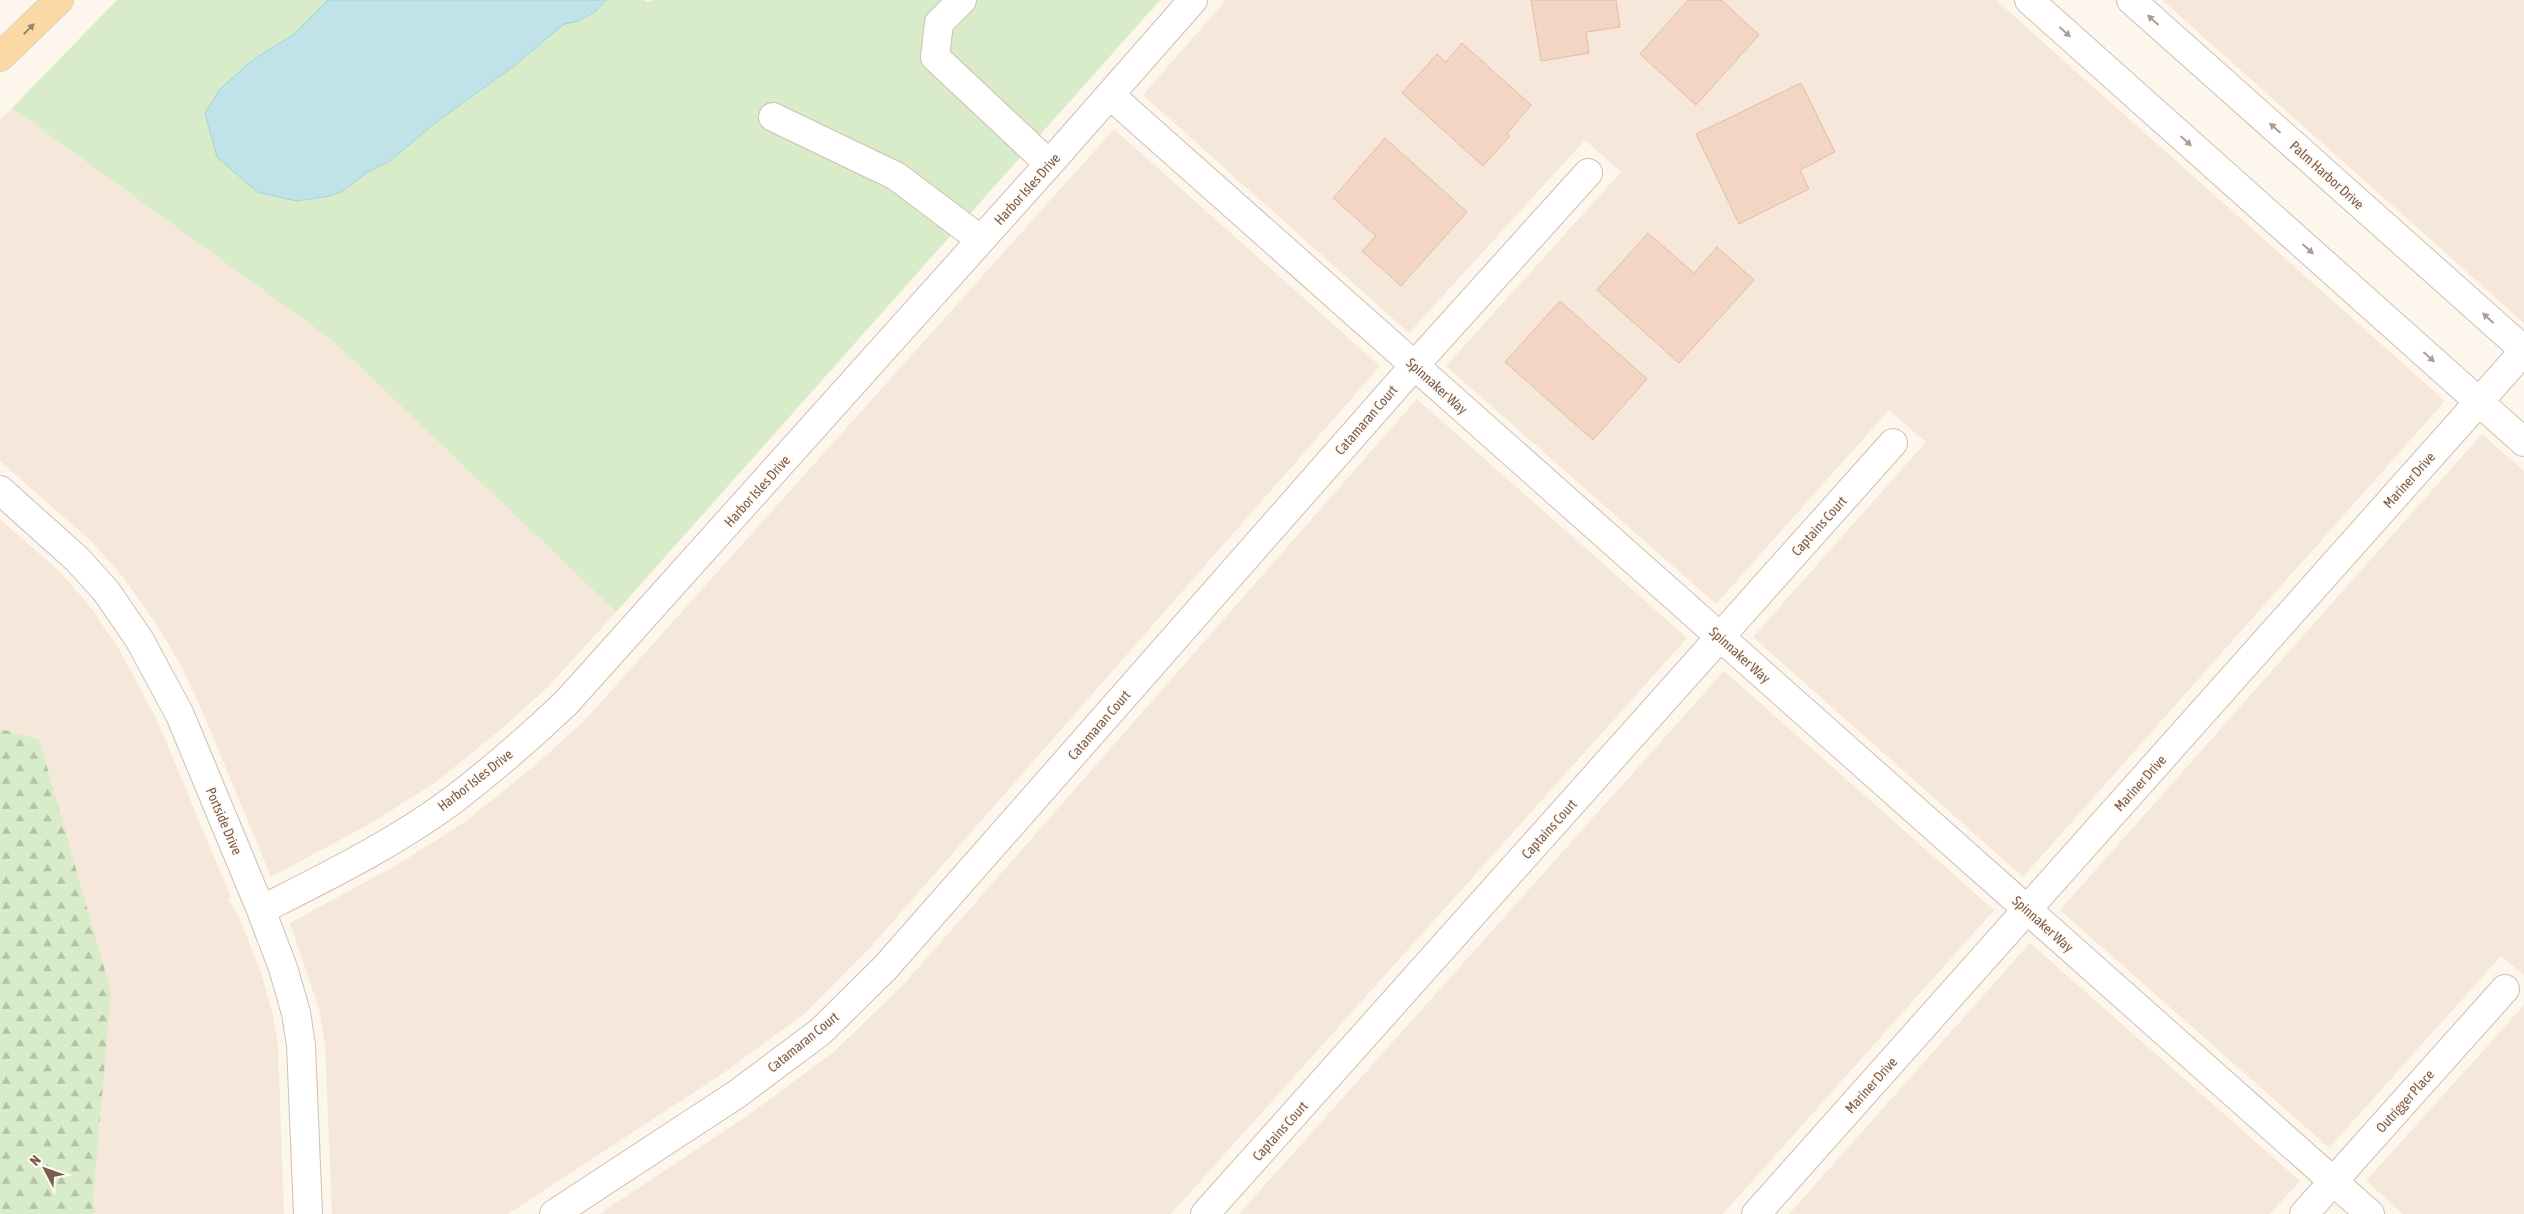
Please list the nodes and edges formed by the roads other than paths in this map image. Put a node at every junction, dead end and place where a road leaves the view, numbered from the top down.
1 (59, 0) edge
2 (962, 0) edge
3 (1193, 0) edge
4 (2029, 0) edge
5 (2131, 0) edge
6 (0, 57) edge
7 (1110, 95) junction
8 (773, 117) dead end
9 (1049, 164) junction
10 (1588, 173) dead end
11 (981, 240) junction
12 (2524, 350) edge
13 (1414, 366) junction
14 (2479, 402) junction
15 (2524, 442) edge
16 (1893, 443) dead end
17 (0, 490) edge
18 (1720, 637) junction
19 (261, 910) junction
20 (2027, 910) junction
21 (2506, 989) dead end
22 (2333, 1181) junction
23 (308, 1214) edge
24 (554, 1214) edge
25 (1205, 1214) edge
26 (1756, 1214) edge
27 (2304, 1214) edge
28 (2370, 1214) edge

6 -> 1 main road
2 - 9 street
3 - 7 street, Harbor Isles Drive
4 -> 14 street
12 -> 5 street, Palm Harbor Drive
7 - 9 street, Harbor Isles Drive
7 - 13 street, Spinnaker Way
8 - 11 street
9 - 11 street, Harbor Isles Drive
10 - 13 street, Catamaran Court
11 - 19 street, Harbor Isles Drive
12 - 14 street, Mariner Drive
13 - 18 street, Spinnaker Way
13 - 24 street, Catamaran Court
14 - 15 street
14 - 20 street, Mariner Drive
16 - 18 street, Captains Court
17 - 19 street, Portside Drive
18 - 20 street, Spinnaker Way
18 - 25 street, Captains Court
19 - 23 street, Portside Drive
20 - 22 street, Spinnaker Way
20 - 26 street, Mariner Drive
21 - 22 street, Outrigger Place
22 - 27 street, Outrigger Place
22 - 28 street, Spinnaker Way

